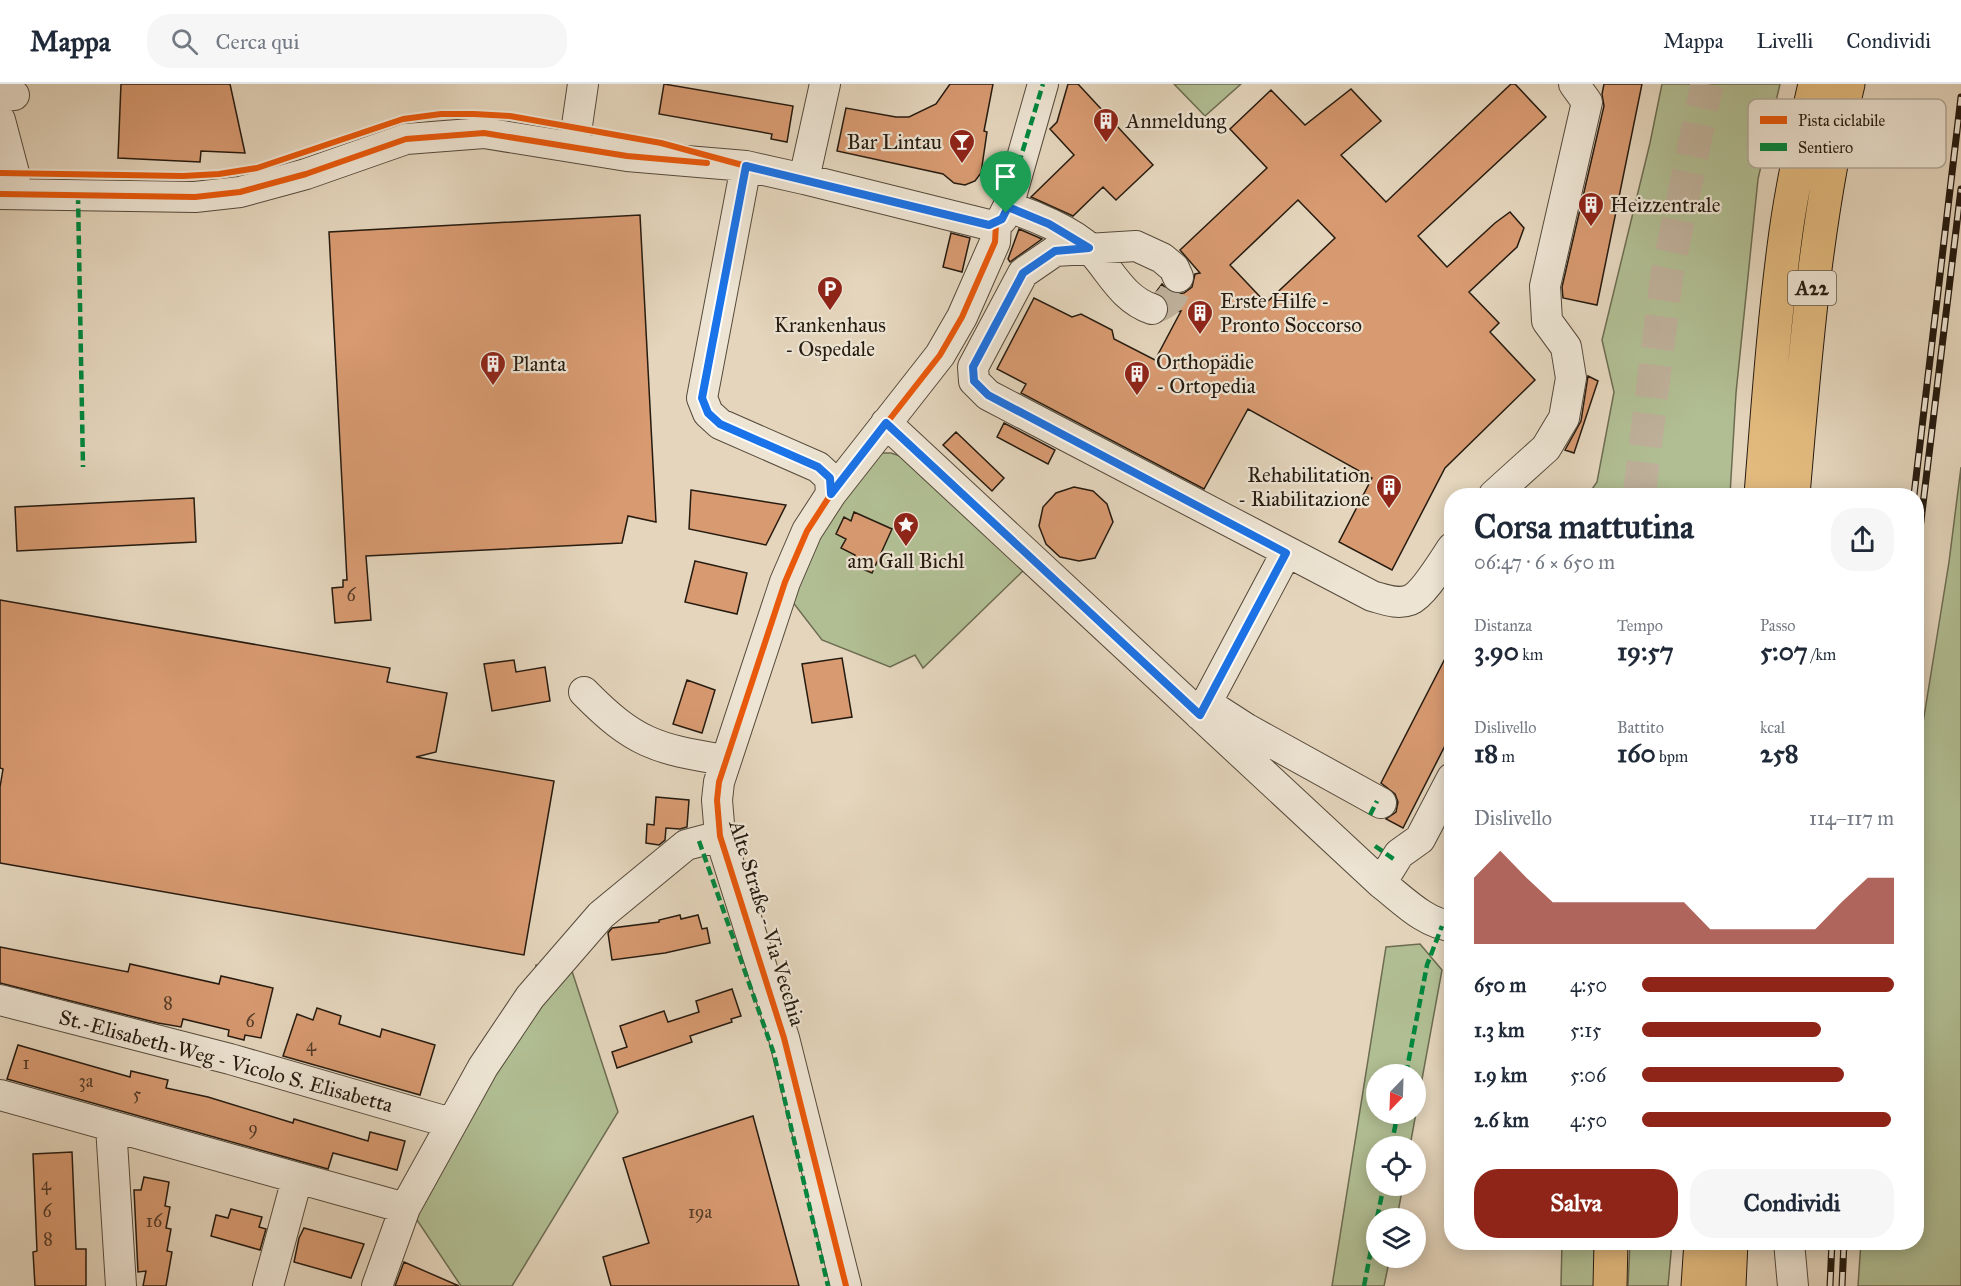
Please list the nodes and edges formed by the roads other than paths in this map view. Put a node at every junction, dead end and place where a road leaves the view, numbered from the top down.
1 (583, 84) edge
2 (825, 84) edge
3 (1043, 84) edge
4 (1574, 84) edge
5 (1815, 84) edge
6 (1848, 84) edge
7 (1811, 99) edge
8 (1844, 99) edge
9 (5, 103) edge
10 (574, 146) junction
11 (746, 166) junction
12 (1797, 168) edge
13 (1829, 168) edge
14 (804, 179) junction
15 (8, 194) edge
16 (1002, 216) junction
17 (1089, 248) junction
18 (1178, 277) dead end
19 (1152, 309) dead end
20 (886, 423) junction
21 (1502, 488) edge
22 (1762, 488) edge
23 (1794, 488) edge
24 (831, 494) junction
25 (1286, 553) junction
26 (1444, 559) edge
27 (584, 692) dead end
28 (1200, 715) junction
29 (724, 760) junction
30 (1444, 793) edge
31 (1381, 803) dead end
32 (720, 836) junction
33 (1382, 883) junction
34 (1444, 926) edge
35 (0, 1000) edge
36 (0, 1095) edge
37 (451, 1123) junction
38 (111, 1126) junction
39 (297, 1179) junction
40 (405, 1208) junction
41 (1611, 1250) edge
42 (1700, 1250) edge
43 (1731, 1250) edge
44 (1790, 1250) edge
45 (121, 1286) edge
46 (268, 1286) edge
47 (377, 1286) edge
48 (846, 1286) edge
49 (1610, 1286) edge
50 (1698, 1286) edge
51 (1729, 1286) edge
52 (1793, 1286) edge

1 - 10 street
2 - 14 street
3 - 16 street, Alte Straße - Via Vecchia
4 - 21 street
5 - 7 main road, A22
6 - 8 main road, A22
9 - 15 street
10 - 11 street
10 - 15 street
11 - 14 street
11 - 24 street
12 - 22 main road, A22
13 - 23 main road, A22
14 - 16 street
16 - 17 street
16 - 20 street, Alte Straße - Via Vecchia
17 - 18 street
17 - 19 street
17 - 25 street
20 - 24 street, Alte Straße - Via Vecchia
20 - 28 street
24 - 29 street, Alte Straße - Via Vecchia
25 - 26 street
25 - 28 street
27 - 29 street
28 - 31 street
28 - 33 street
29 - 32 street, Alte Straße - Via Vecchia
30 - 33 street
32 - 37 street
32 - 48 street, Alte Straße - Via Vecchia
33 - 34 street
35 - 37 street, St.-Elisabeth-Weg - Vicolo S. Elisabetta
36 - 38 street
37 - 40 street
38 - 39 street
38 - 45 street
39 - 40 street
39 - 46 street
40 - 47 street
41 - 49 main road
42 - 50 main road
43 - 51 main road
44 - 52 street

